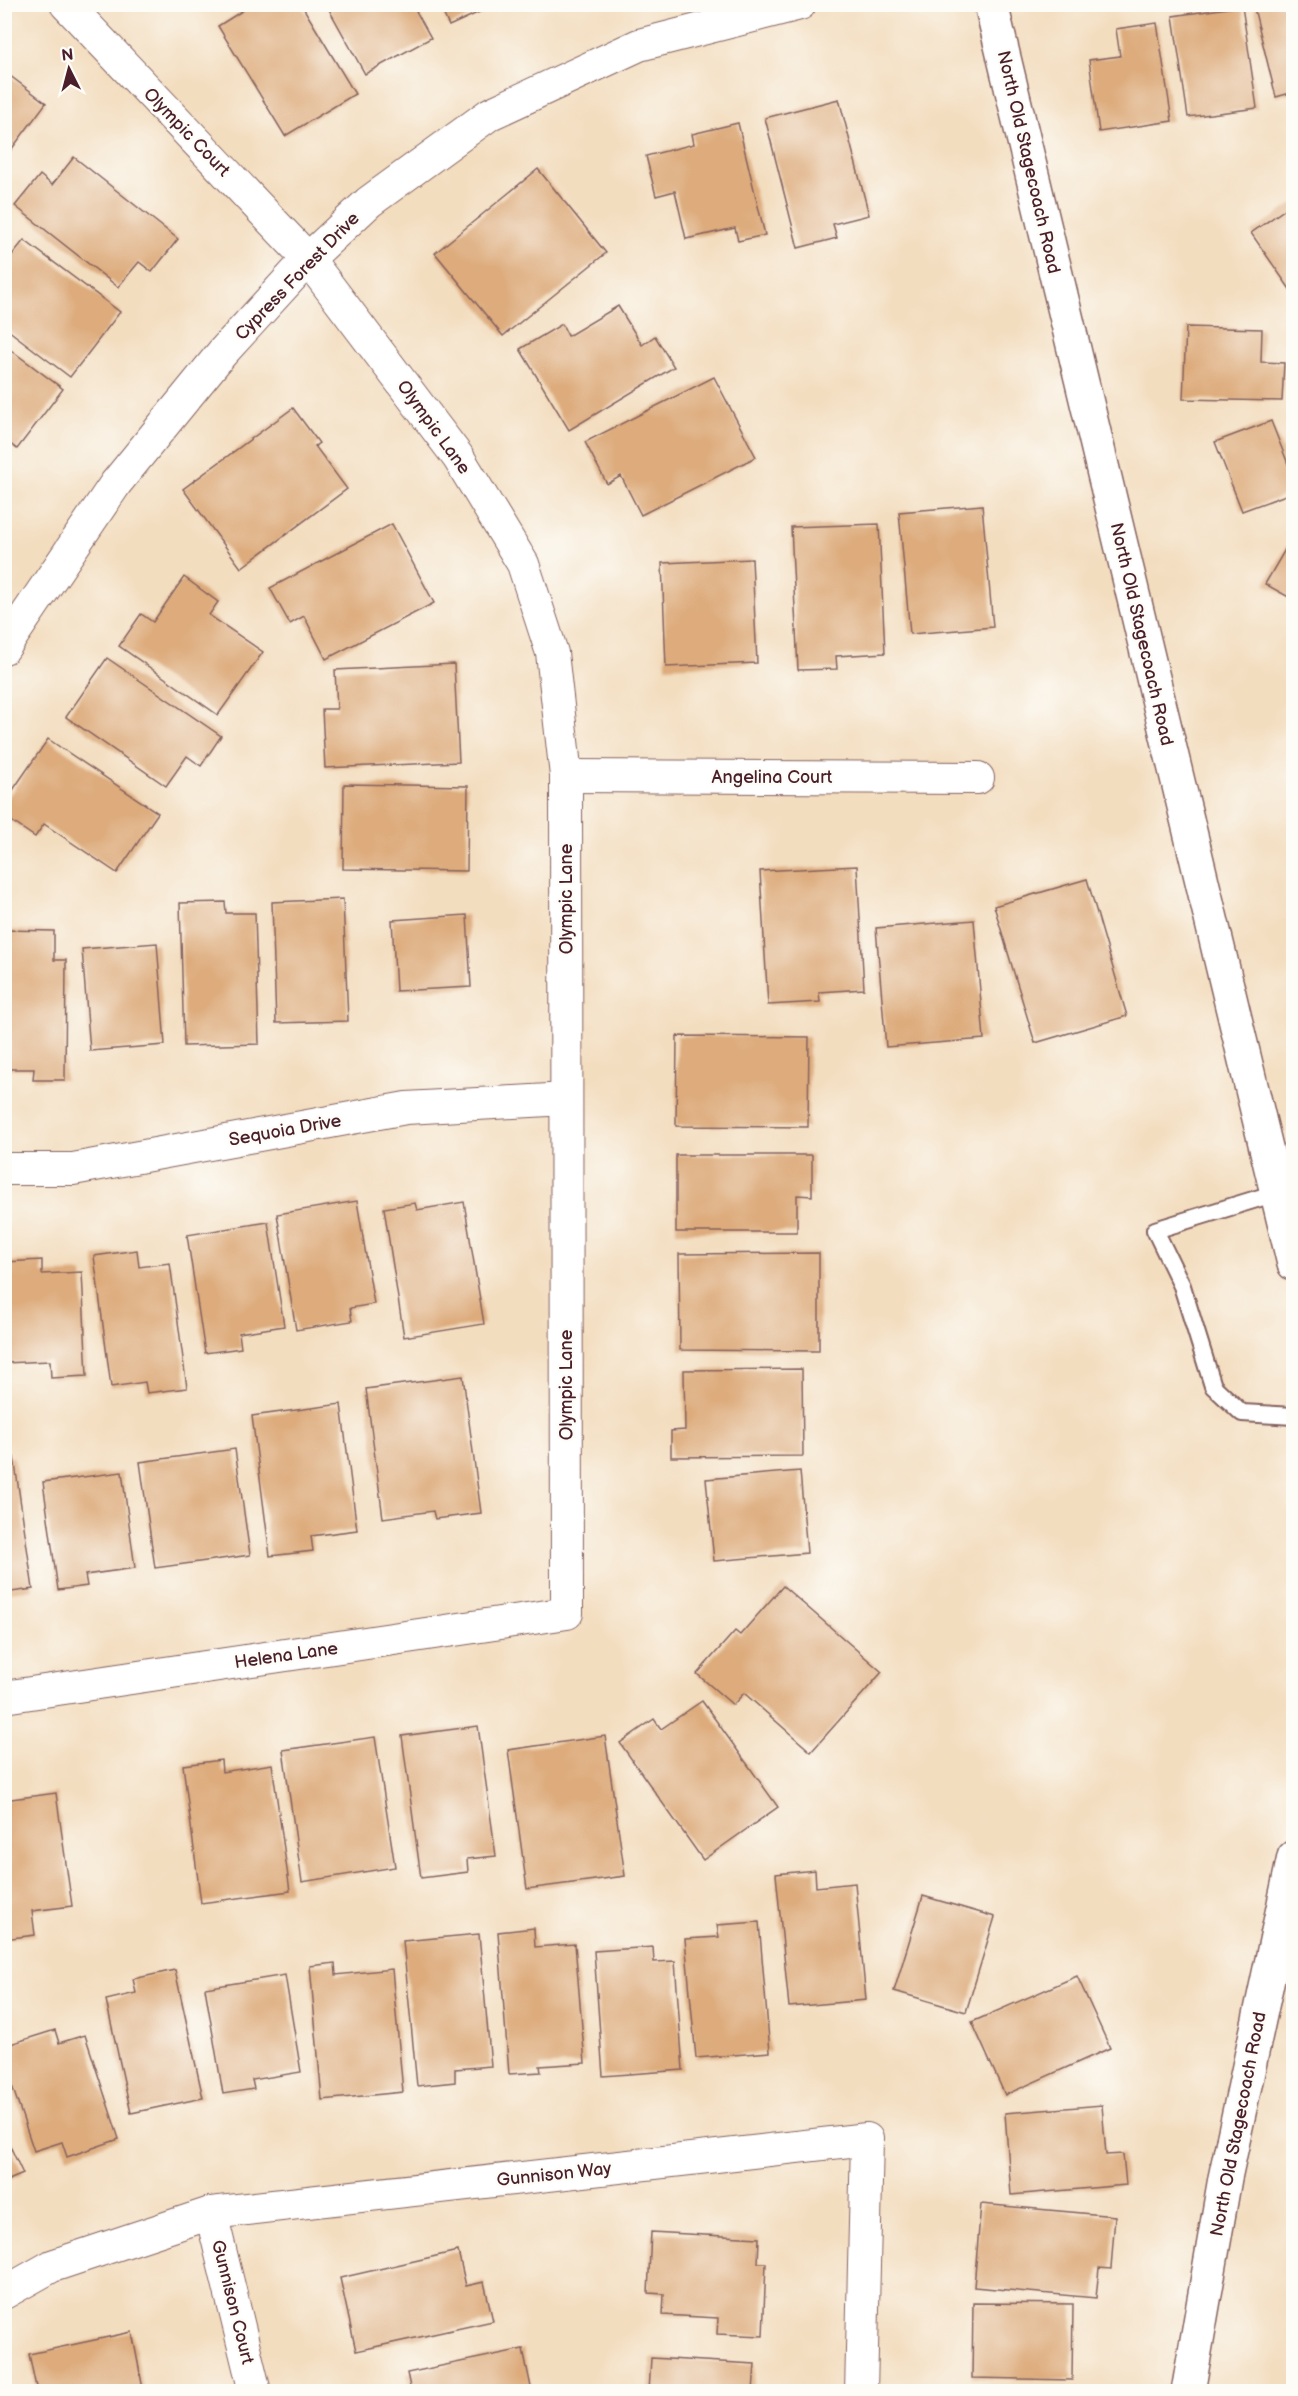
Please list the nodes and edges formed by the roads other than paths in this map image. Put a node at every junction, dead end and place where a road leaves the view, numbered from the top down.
1 (66, 4) edge
2 (800, 4) edge
3 (991, 4) edge
4 (308, 259) junction
5 (4, 648) edge
6 (566, 776) junction
7 (978, 778) dead end
8 (566, 1100) junction
9 (4, 1169) edge
10 (1276, 1193) junction
11 (1293, 1264) edge
12 (1293, 1416) edge
13 (567, 1613) joint
14 (4, 1696) edge
15 (1293, 1857) edge
16 (211, 2213) junction
17 (4, 2293) edge
18 (255, 2391) edge
19 (861, 2391) edge
20 (1188, 2391) edge

1 - 4 street, Olympic Court
2 - 4 street, Cypress Forest Drive
3 - 10 street, North Old Stagecoach Road
4 - 5 street, Cypress Forest Drive
4 - 6 street, Olympic Lane
6 - 7 street, Angelina Court
6 - 8 street, Olympic Lane
8 - 9 street, Sequoia Drive
8 - 13 street, Olympic Lane
10 - 11 street, North Old Stagecoach Road
10 - 12 lane
13 - 14 street, Helena Lane
15 - 20 street, North Old Stagecoach Road
16 - 17 street, Gunnison Way
16 - 18 street, Gunnison Court
16 - 19 street, Gunnison Way

